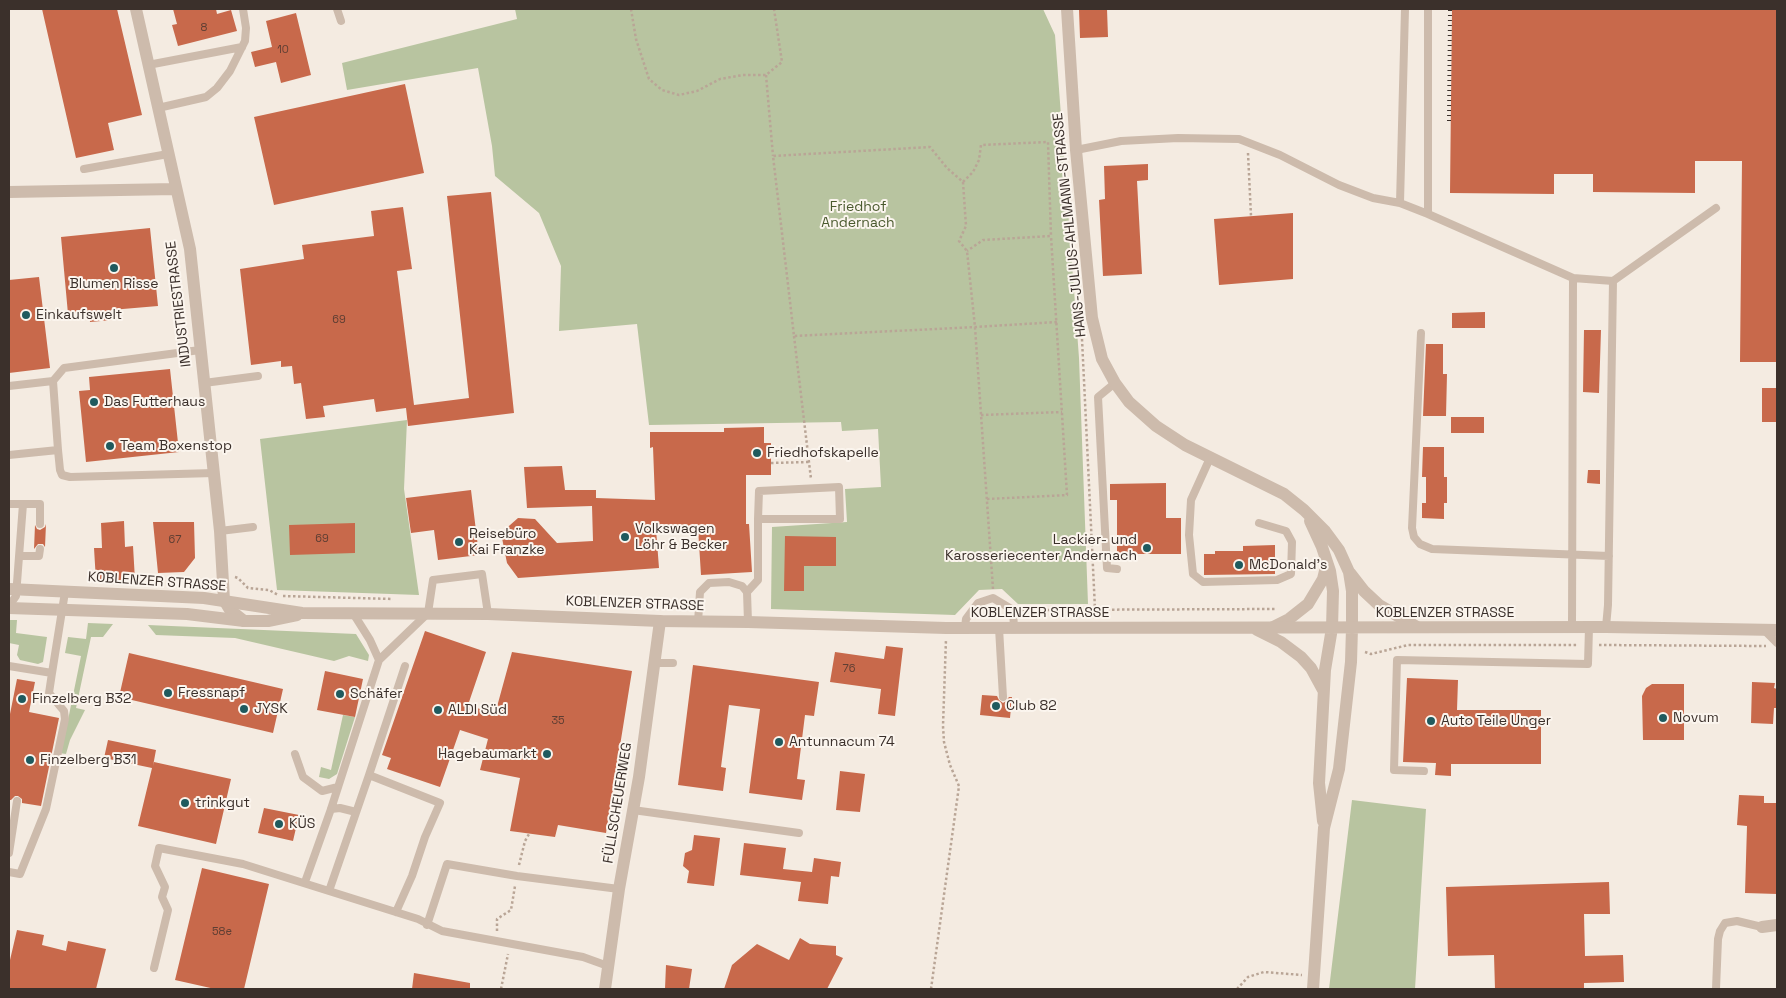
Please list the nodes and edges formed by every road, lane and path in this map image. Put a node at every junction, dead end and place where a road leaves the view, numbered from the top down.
1 (136, 9) edge
2 (243, 9) edge
3 (337, 9) edge
4 (631, 9) edge
5 (774, 9) edge
6 (1067, 9) edge
7 (1405, 9) edge
8 (1428, 9) edge
9 (341, 21) dead end
10 (242, 47) junction
11 (148, 65) junction
12 (766, 75) junction
13 (158, 108) junction
14 (1248, 142) junction
15 (1076, 150) junction
16 (168, 154) junction
17 (772, 156) junction
18 (84, 169) dead end
19 (963, 182) junction
20 (175, 189) junction
21 (9, 192) edge
22 (1400, 203) junction
23 (1716, 208) dead end
24 (1428, 214) junction
25 (1251, 216) dead end
26 (1051, 236) junction
27 (967, 251) junction
28 (1573, 278) junction
29 (1613, 281) junction
30 (1057, 322) junction
31 (975, 327) junction
32 (1421, 333) dead end
33 (794, 336) junction
34 (1082, 337) dead end
35 (200, 350) junction
36 (258, 376) dead end
37 (52, 382) junction
38 (204, 383) junction
39 (1115, 383) junction
40 (9, 386) edge
41 (1062, 412) junction
42 (981, 415) junction
43 (58, 450) junction
44 (9, 455) edge
45 (1210, 458) junction
46 (810, 462) junction
47 (771, 463) dead end
48 (214, 473) junction
49 (811, 488) junction
50 (987, 499) junction
51 (9, 504) edge
52 (23, 504) junction
53 (1304, 510) junction
54 (758, 519) junction
55 (1259, 523) dead end
56 (40, 524) dead end
57 (253, 527) dead end
58 (220, 531) junction
59 (39, 553) dead end
60 (1572, 555) junction
61 (20, 556) junction
62 (1609, 556) junction
63 (1327, 563) junction
64 (1117, 569) dead end
65 (1349, 572) junction
66 (224, 578) junction
67 (13, 590) edge
68 (65, 592) junction
69 (748, 592) junction
70 (993, 598) junction
71 (394, 599) dead end
72 (224, 600) junction
73 (1283, 606) dead end
74 (9, 607) edge
75 (62, 610) junction
76 (1013, 610) junction
77 (1095, 610) junction
78 (302, 613) junction
79 (353, 613) junction
80 (428, 613) junction
81 (488, 614) junction
82 (196, 615) junction
83 (244, 621) junction
84 (660, 621) junction
85 (698, 622) junction
86 (748, 622) junction
87 (1417, 627) junction
88 (1572, 627) junction
89 (1589, 627) junction
90 (1606, 627) junction
91 (946, 628) junction
92 (965, 628) junction
93 (1000, 628) junction
94 (1014, 628) junction
95 (1252, 628) junction
96 (1271, 628) junction
97 (1332, 628) junction
98 (1352, 628) junction
99 (1764, 630) junction
100 (1777, 630) edge
101 (1777, 643) edge
102 (1589, 645) junction
103 (1768, 646) dead end
104 (1351, 650) junction
105 (379, 660) junction
106 (655, 663) junction
107 (674, 663) dead end
108 (9, 666) edge
109 (405, 666) dead end
110 (52, 673) junction
111 (1324, 692) junction
112 (1002, 697) dead end
113 (295, 754) dead end
114 (1424, 771) dead end
115 (369, 775) junction
116 (338, 787) junction
117 (17, 801) dead end
118 (331, 808) junction
119 (633, 810) junction
120 (356, 812) junction
121 (1324, 828) junction
122 (799, 833) dead end
123 (9, 853) edge
124 (9, 872) edge
125 (304, 882) junction
126 (619, 889) junction
127 (329, 891) junction
128 (511, 910) dead end
129 (396, 912) junction
130 (427, 925) junction
131 (1777, 925) edge
132 (1762, 927) joint
133 (500, 941) junction
134 (510, 942) junction
135 (608, 966) junction
136 (154, 968) dead end
137 (1313, 976) junction
138 (501, 989) edge
139 (605, 989) edge
140 (931, 989) edge
141 (1238, 989) edge
142 (1313, 989) edge
143 (1716, 989) edge

1 - 11 street, INDUSTRIESTRASSE
2 - 10 lane
3 - 9 lane
4 - 12 path
5 - 12 path
6 - 15 street, HANS-JULIUS-AHLMANN-STRASSE
7 - 22 lane
8 - 24 lane
10 - 11 lane
10 - 13 lane
11 - 13 street, INDUSTRIESTRASSE
12 - 17 path
13 - 16 street, INDUSTRIESTRASSE
14 - 15 lane
14 - 22 lane
14 - 25 path
15 - 39 street, HANS-JULIUS-AHLMANN-STRASSE
16 - 18 lane
16 - 20 street, INDUSTRIESTRASSE
17 - 19 path
17 - 33 path
19 - 26 path
19 - 27 path
20 - 21 street
20 - 35 street, INDUSTRIESTRASSE
22 - 24 lane
23 - 29 lane
24 - 28 lane
26 - 27 path
26 - 30 path
27 - 31 path
28 - 29 lane
28 - 60 lane
29 - 62 lane
30 - 31 path
30 - 41 path
31 - 33 path
31 - 42 path
32 - 60 lane
33 - 46 path
34 - 77 path
35 - 37 lane
35 - 38 street, INDUSTRIESTRASSE
36 - 38 lane
37 - 40 lane
37 - 43 lane
38 - 48 street, INDUSTRIESTRASSE
39 - 45 street, HANS-JULIUS-AHLMANN-STRASSE
39 - 64 lane
41 - 42 path
41 - 50 path
42 - 50 path
43 - 44 lane
43 - 48 lane
45 - 53 street, HANS-JULIUS-AHLMANN-STRASSE
45 - 55 lane
46 - 47 path
46 - 49 path
48 - 58 street, INDUSTRIESTRASSE
49 - 54 lane
49 - 54 lane
50 - 70 path
51 - 52 lane
52 - 56 lane
52 - 61 lane
53 - 63 street, HANS-JULIUS-AHLMANN-STRASSE
53 - 65 street, HANS-JULIUS-AHLMANN-STRASSE
54 - 69 lane
57 - 58 lane
58 - 66 street, INDUSTRIESTRASSE
59 - 61 lane
60 - 62 lane
60 - 88 lane
61 - 67 lane
62 - 90 lane
63 - 96 street
63 - 97 street, HANS-JULIUS-AHLMANN-STRASSE
65 - 87 street, HANS-JULIUS-AHLMANN-STRASSE
65 - 98 street, HANS-JULIUS-AHLMANN-STRASSE
66 - 71 path
66 - 72 street, INDUSTRIESTRASSE
67 - 68 street, KOBLENZER STRASSE
67 - 74 lane
68 - 72 street, KOBLENZER STRASSE
68 - 75 lane
69 - 85 lane
69 - 86 lane
70 - 76 lane
70 - 92 lane
72 - 78 street, KOBLENZER STRASSE
72 - 82 street
72 - 83 street
73 - 77 path
74 - 75 street, KOBLENZER STRASSE
75 - 82 street, KOBLENZER STRASSE
75 - 110 lane
76 - 77 path
76 - 94 lane
78 - 79 street, KOBLENZER STRASSE
78 - 83 street, KOBLENZER STRASSE
79 - 80 street, KOBLENZER STRASSE
79 - 105 lane
80 - 81 street, KOBLENZER STRASSE
80 - 81 lane
80 - 105 lane
81 - 84 street, KOBLENZER STRASSE
82 - 83 street, KOBLENZER STRASSE
84 - 85 street, KOBLENZER STRASSE
84 - 106 street, FÜLLSCHEUERWEG
85 - 86 street, KOBLENZER STRASSE
86 - 91 street, KOBLENZER STRASSE
87 - 88 street, KOBLENZER STRASSE
87 - 98 street, KOBLENZER STRASSE
88 - 89 street, KOBLENZER STRASSE
89 - 90 street, KOBLENZER STRASSE
89 - 102 lane
90 - 99 street, KOBLENZER STRASSE
91 - 92 street, KOBLENZER STRASSE
91 - 140 path
92 - 93 street, KOBLENZER STRASSE
93 - 94 street, KOBLENZER STRASSE
93 - 112 lane
94 - 95 street, KOBLENZER STRASSE
95 - 96 street, KOBLENZER STRASSE
95 - 111 street
96 - 97 street, KOBLENZER STRASSE
97 - 98 street, KOBLENZER STRASSE
97 - 111 street, HANS-JULIUS-AHLMANN-STRASSE
98 - 104 street, HANS-JULIUS-AHLMANN-STRASSE
99 - 100 street, KOBLENZER STRASSE
99 - 101 lane
102 - 103 path
102 - 104 path
102 - 114 lane
104 - 121 street, HANS-JULIUS-AHLMANN-STRASSE
105 - 116 lane
106 - 107 lane
106 - 119 street, FÜLLSCHEUERWEG
108 - 110 lane
109 - 115 lane
110 - 124 lane
111 - 121 street, HANS-JULIUS-AHLMANN-STRASSE
113 - 116 lane
115 - 120 lane
115 - 129 lane
116 - 118 lane
117 - 123 lane
118 - 120 lane
118 - 125 lane
119 - 122 lane
119 - 126 street, FÜLLSCHEUERWEG
120 - 127 lane
121 - 137 street
125 - 127 lane
125 - 136 lane
126 - 130 lane
126 - 135 street, FÜLLSCHEUERWEG
127 - 129 lane
128 - 133 path
129 - 130 lane
130 - 133 lane
131 - 132 street
132 - 143 lane
133 - 134 lane
134 - 135 lane
134 - 138 path
135 - 139 street, FÜLLSCHEUERWEG
137 - 141 path
137 - 142 street

